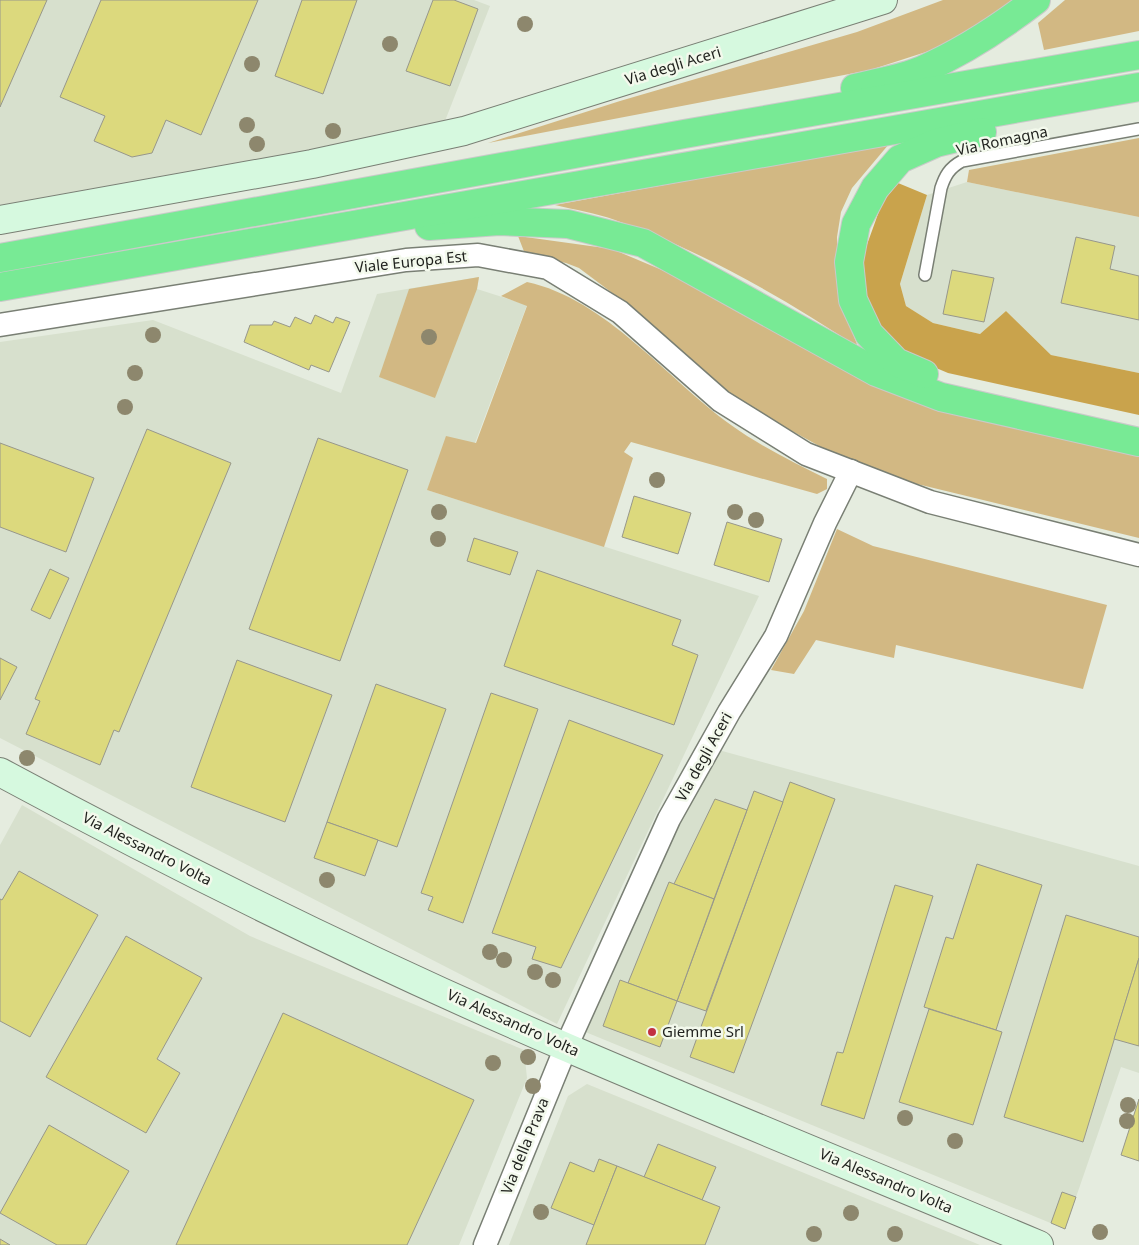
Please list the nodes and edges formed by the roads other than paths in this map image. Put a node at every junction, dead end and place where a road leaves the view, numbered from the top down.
1 (883, 0) edge
2 (1036, 0) edge
3 (1139, 55) edge
4 (1139, 87) edge
5 (1139, 93) edge
6 (1139, 129) edge
7 (684, 134) junction
8 (0, 220) edge
9 (273, 238) junction
10 (0, 258) edge
11 (925, 275) dead end
12 (0, 287) edge
13 (0, 325) edge
14 (1139, 427) edge
15 (1139, 442) edge
16 (851, 471) junction
17 (1139, 555) edge
18 (0, 772) edge
19 (566, 1047) junction
20 (485, 1245) edge
21 (1040, 1245) edge

1 - 8 street, Via degli Aceri
2 - 7 highway
3 - 7 highway
4 - 9 highway
5 - 14 highway
6 - 11 lane, Via Romagna
7 - 10 highway
9 - 12 highway
9 - 15 highway
13 - 16 street, Viale Europa Est
16 - 17 street, Viale Europa Est
16 - 19 street, Via degli Aceri
18 - 19 street, Via Alessandro Volta
19 - 20 street, Via della Prava
19 - 21 street, Via Alessandro Volta

